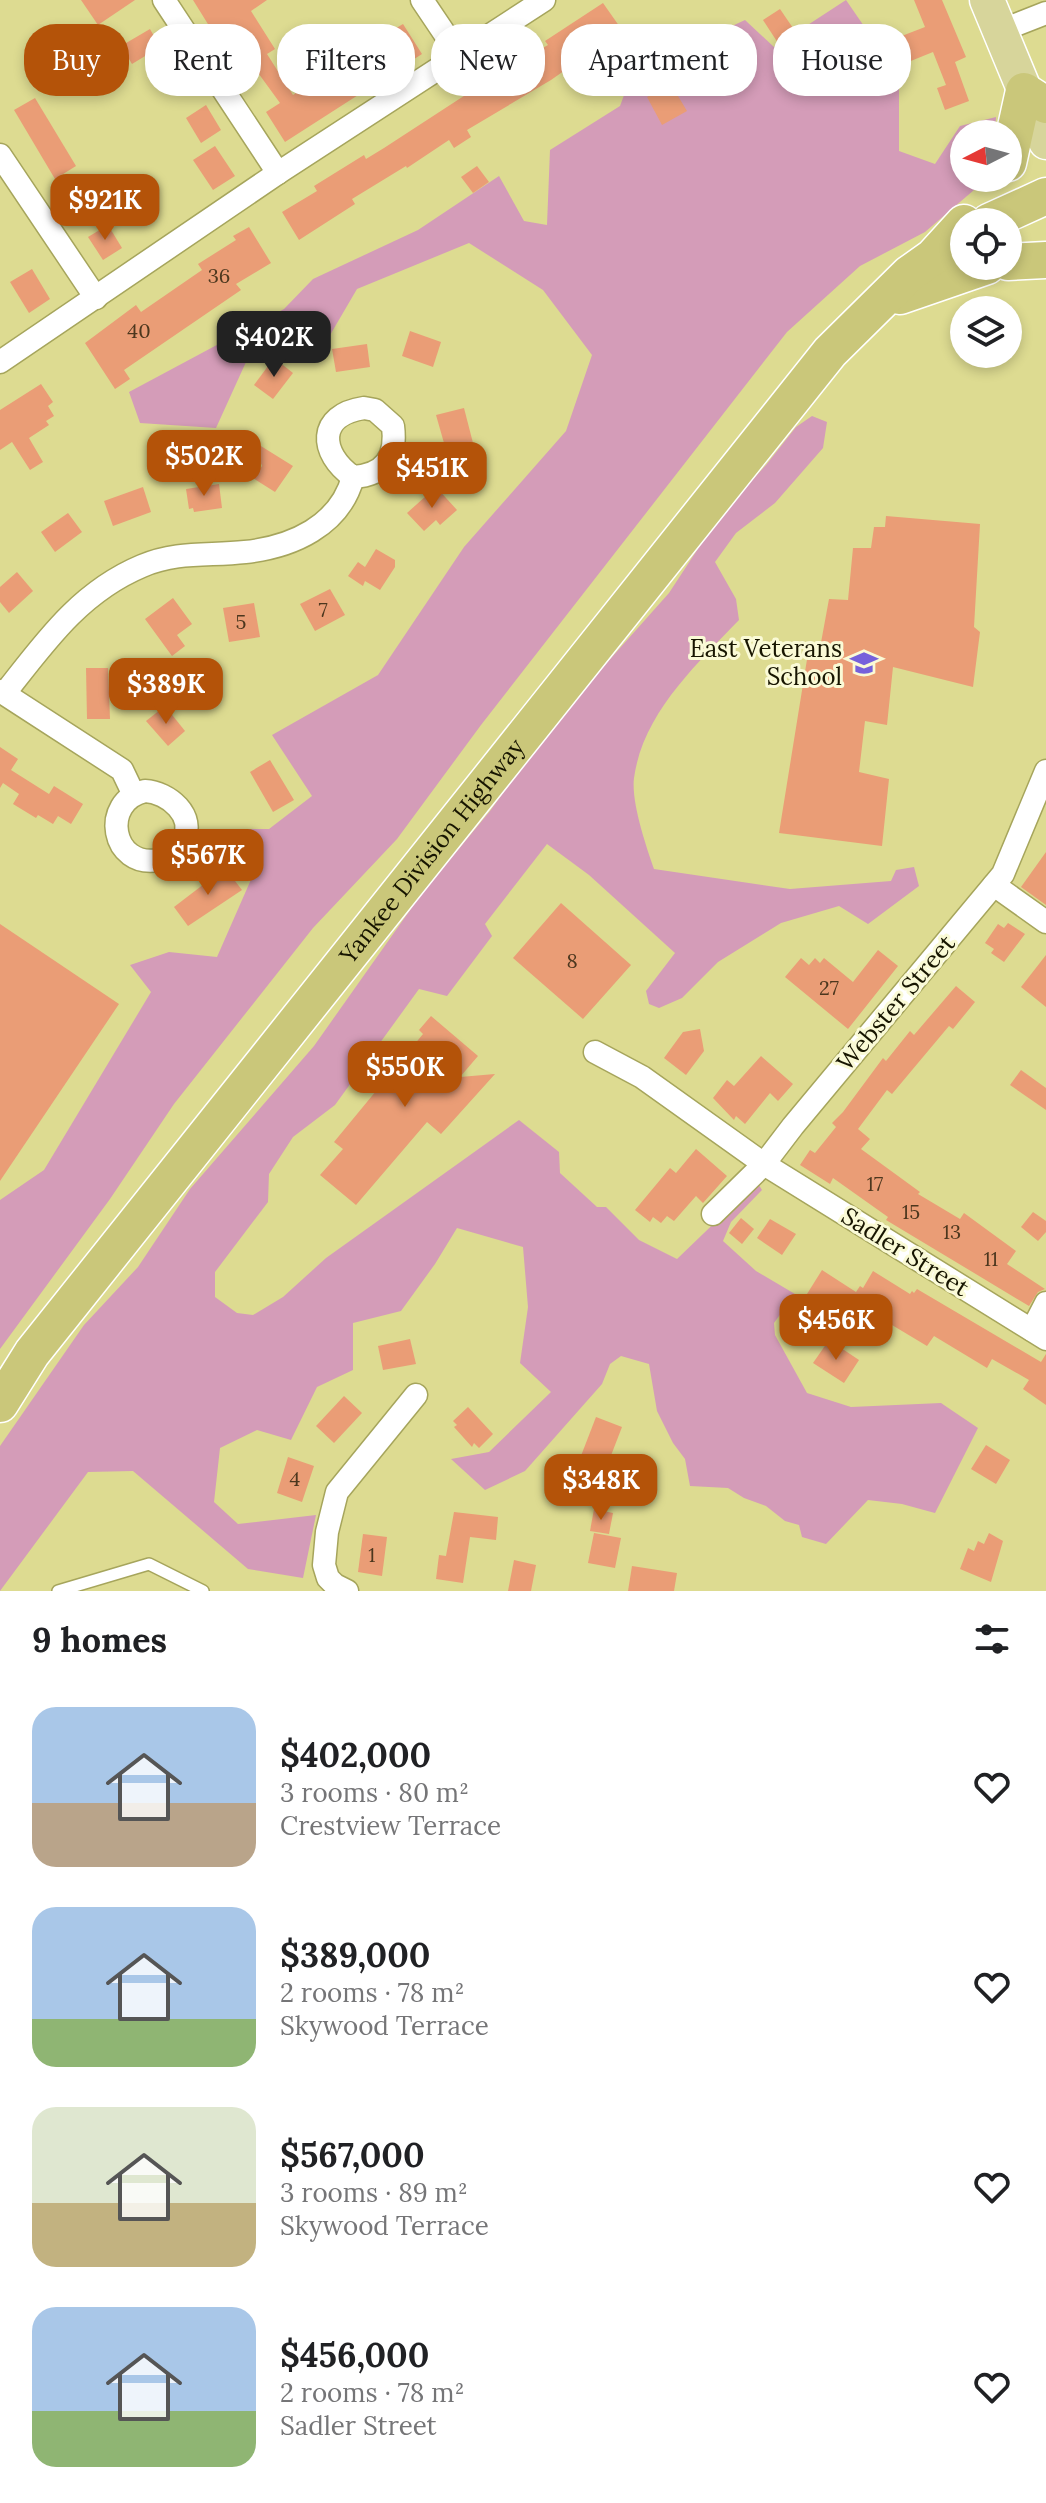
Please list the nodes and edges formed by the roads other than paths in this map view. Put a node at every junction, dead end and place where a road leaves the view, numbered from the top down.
1 (164, 0) edge
2 (422, 0) edge
3 (544, 0) edge
4 (1046, 13) edge
5 (993, 15) edge
6 (438, 24) edge
7 (507, 24) edge
8 (431, 73) edge
9 (1035, 98) edge
10 (1022, 129) edge
11 (1046, 142) edge
12 (0, 155) edge
13 (278, 173) junction
14 (990, 192) edge
15 (1046, 196) edge
16 (977, 208) edge
17 (1020, 208) edge
18 (950, 239) edge
19 (950, 246) edge
20 (933, 257) junction
21 (1046, 260) edge
22 (1022, 261) edge
23 (950, 277) edge
24 (96, 298) junction
25 (876, 306) junction
26 (0, 362) edge
27 (353, 477) dead end
28 (2, 692) edge
29 (1046, 771) edge
30 (133, 793) dead end
31 (994, 885) junction
32 (1046, 922) edge
33 (595, 1052) dead end
34 (764, 1164) junction
35 (713, 1214) dead end
36 (1046, 1303) edge
37 (1039, 1334) edge
38 (416, 1395) dead end
39 (0, 1404) edge
40 (341, 1588) edge
41 (58, 1591) edge
42 (203, 1591) edge

1 - 13 street
2 - 6 street
3 - 7 street
4 - 5 street
5 - 9 main road
8 - 13 street
9 - 10 highway
9 - 11 main road
12 - 24 street
13 - 24 street
14 - 16 highway
15 - 17 highway
18 - 20 highway
19 - 20 highway
20 - 25 highway, Yankee Division Highway
21 - 22 highway
23 - 25 highway
24 - 26 street
25 - 39 highway, Yankee Division Highway
27 - 28 street
28 - 30 street
29 - 31 street, Webster Street
31 - 32 street
31 - 34 street, Webster Street
33 - 34 street, Sadler Street
34 - 35 street, Webster Street
34 - 37 street, Sadler Street
36 - 37 street
38 - 40 street
41 - 42 lane

